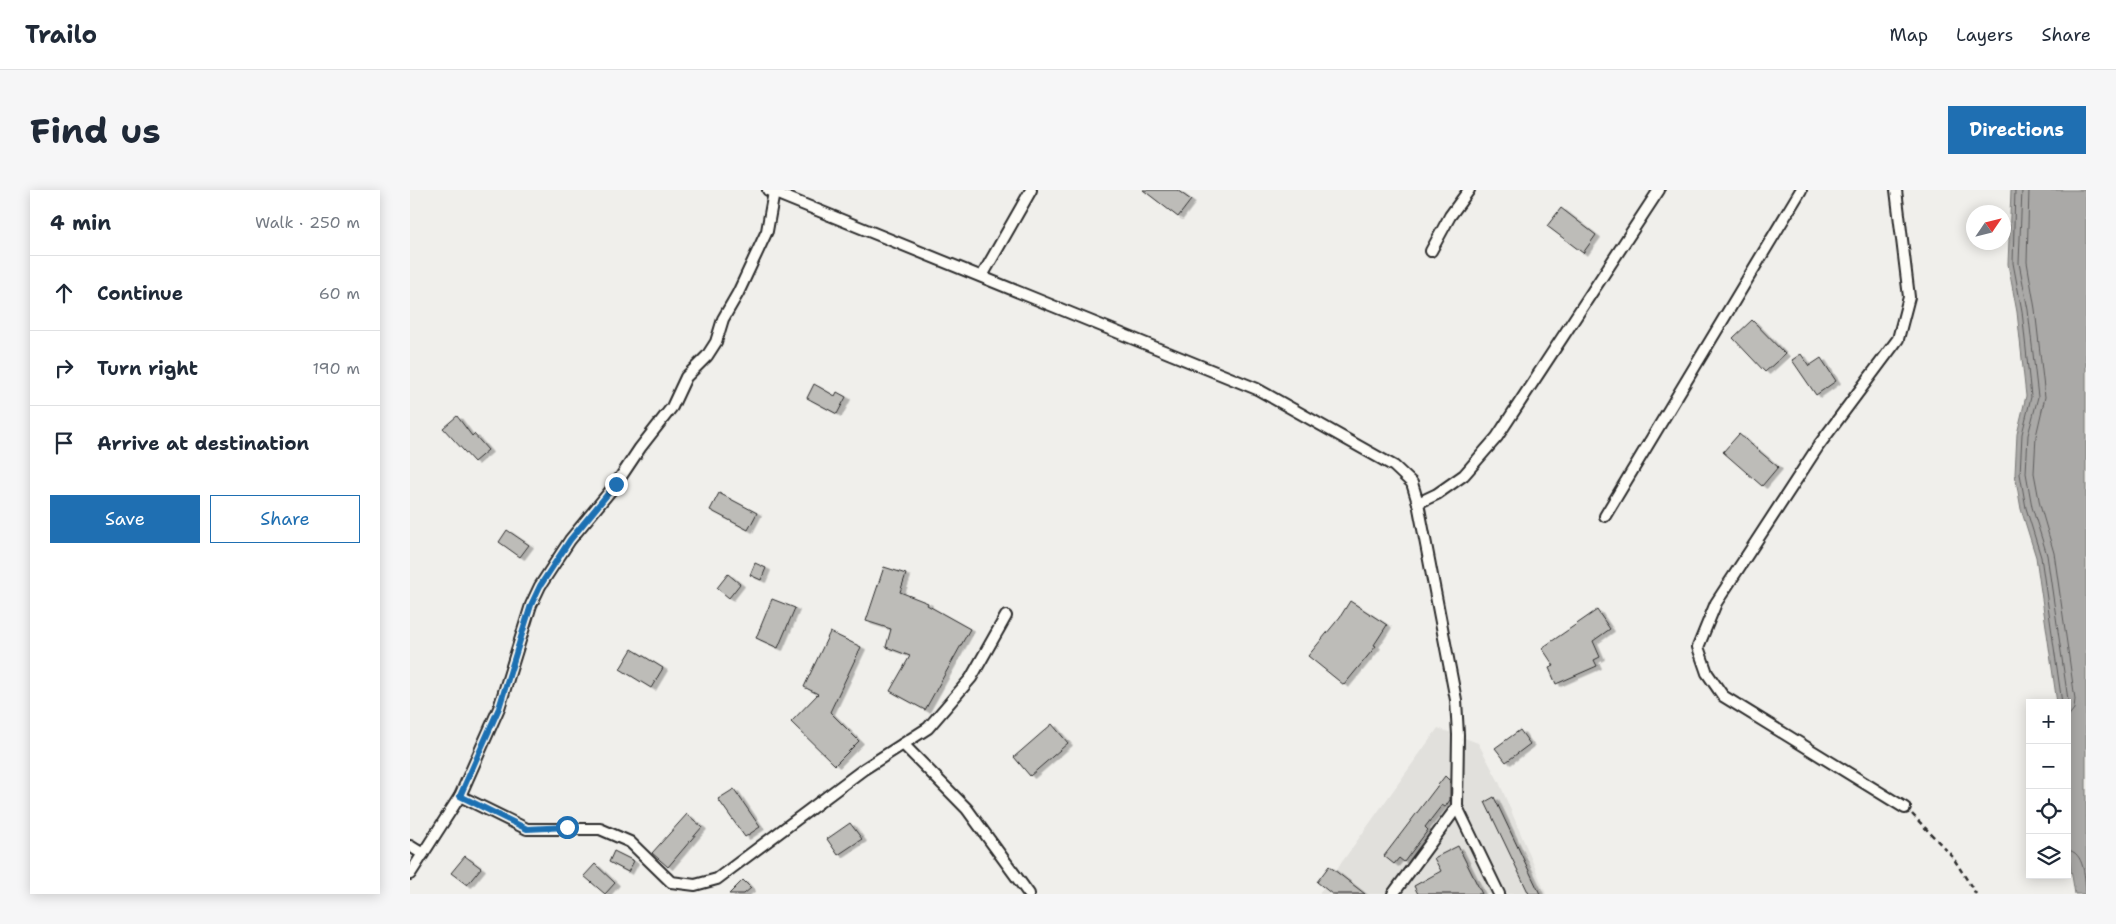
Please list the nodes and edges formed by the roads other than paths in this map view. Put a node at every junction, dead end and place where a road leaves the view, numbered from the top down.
1 (1031, 190) edge
2 (1469, 190) edge
3 (1659, 190) edge
4 (1801, 190) edge
5 (1896, 190) edge
6 (771, 191) edge
7 (1431, 252) dead end
8 (982, 276) junction
9 (1418, 503) junction
10 (1605, 516) dead end
11 (1006, 616) dead end
12 (903, 744) junction
13 (460, 796) junction
14 (1457, 807) junction
15 (1905, 808) road end
16 (410, 846) edge
17 (423, 854) junction
18 (410, 874) edge
19 (1029, 894) edge
20 (1393, 894) edge
21 (1499, 894) edge

1 - 8 street
2 - 7 street
3 - 9 street
4 - 10 street
5 - 15 street
6 - 8 street
6 - 13 street
8 - 9 street
9 - 14 street
11 - 12 street
12 - 13 street
12 - 19 street
13 - 17 street
14 - 20 street
14 - 21 street
16 - 17 street
17 - 18 street

